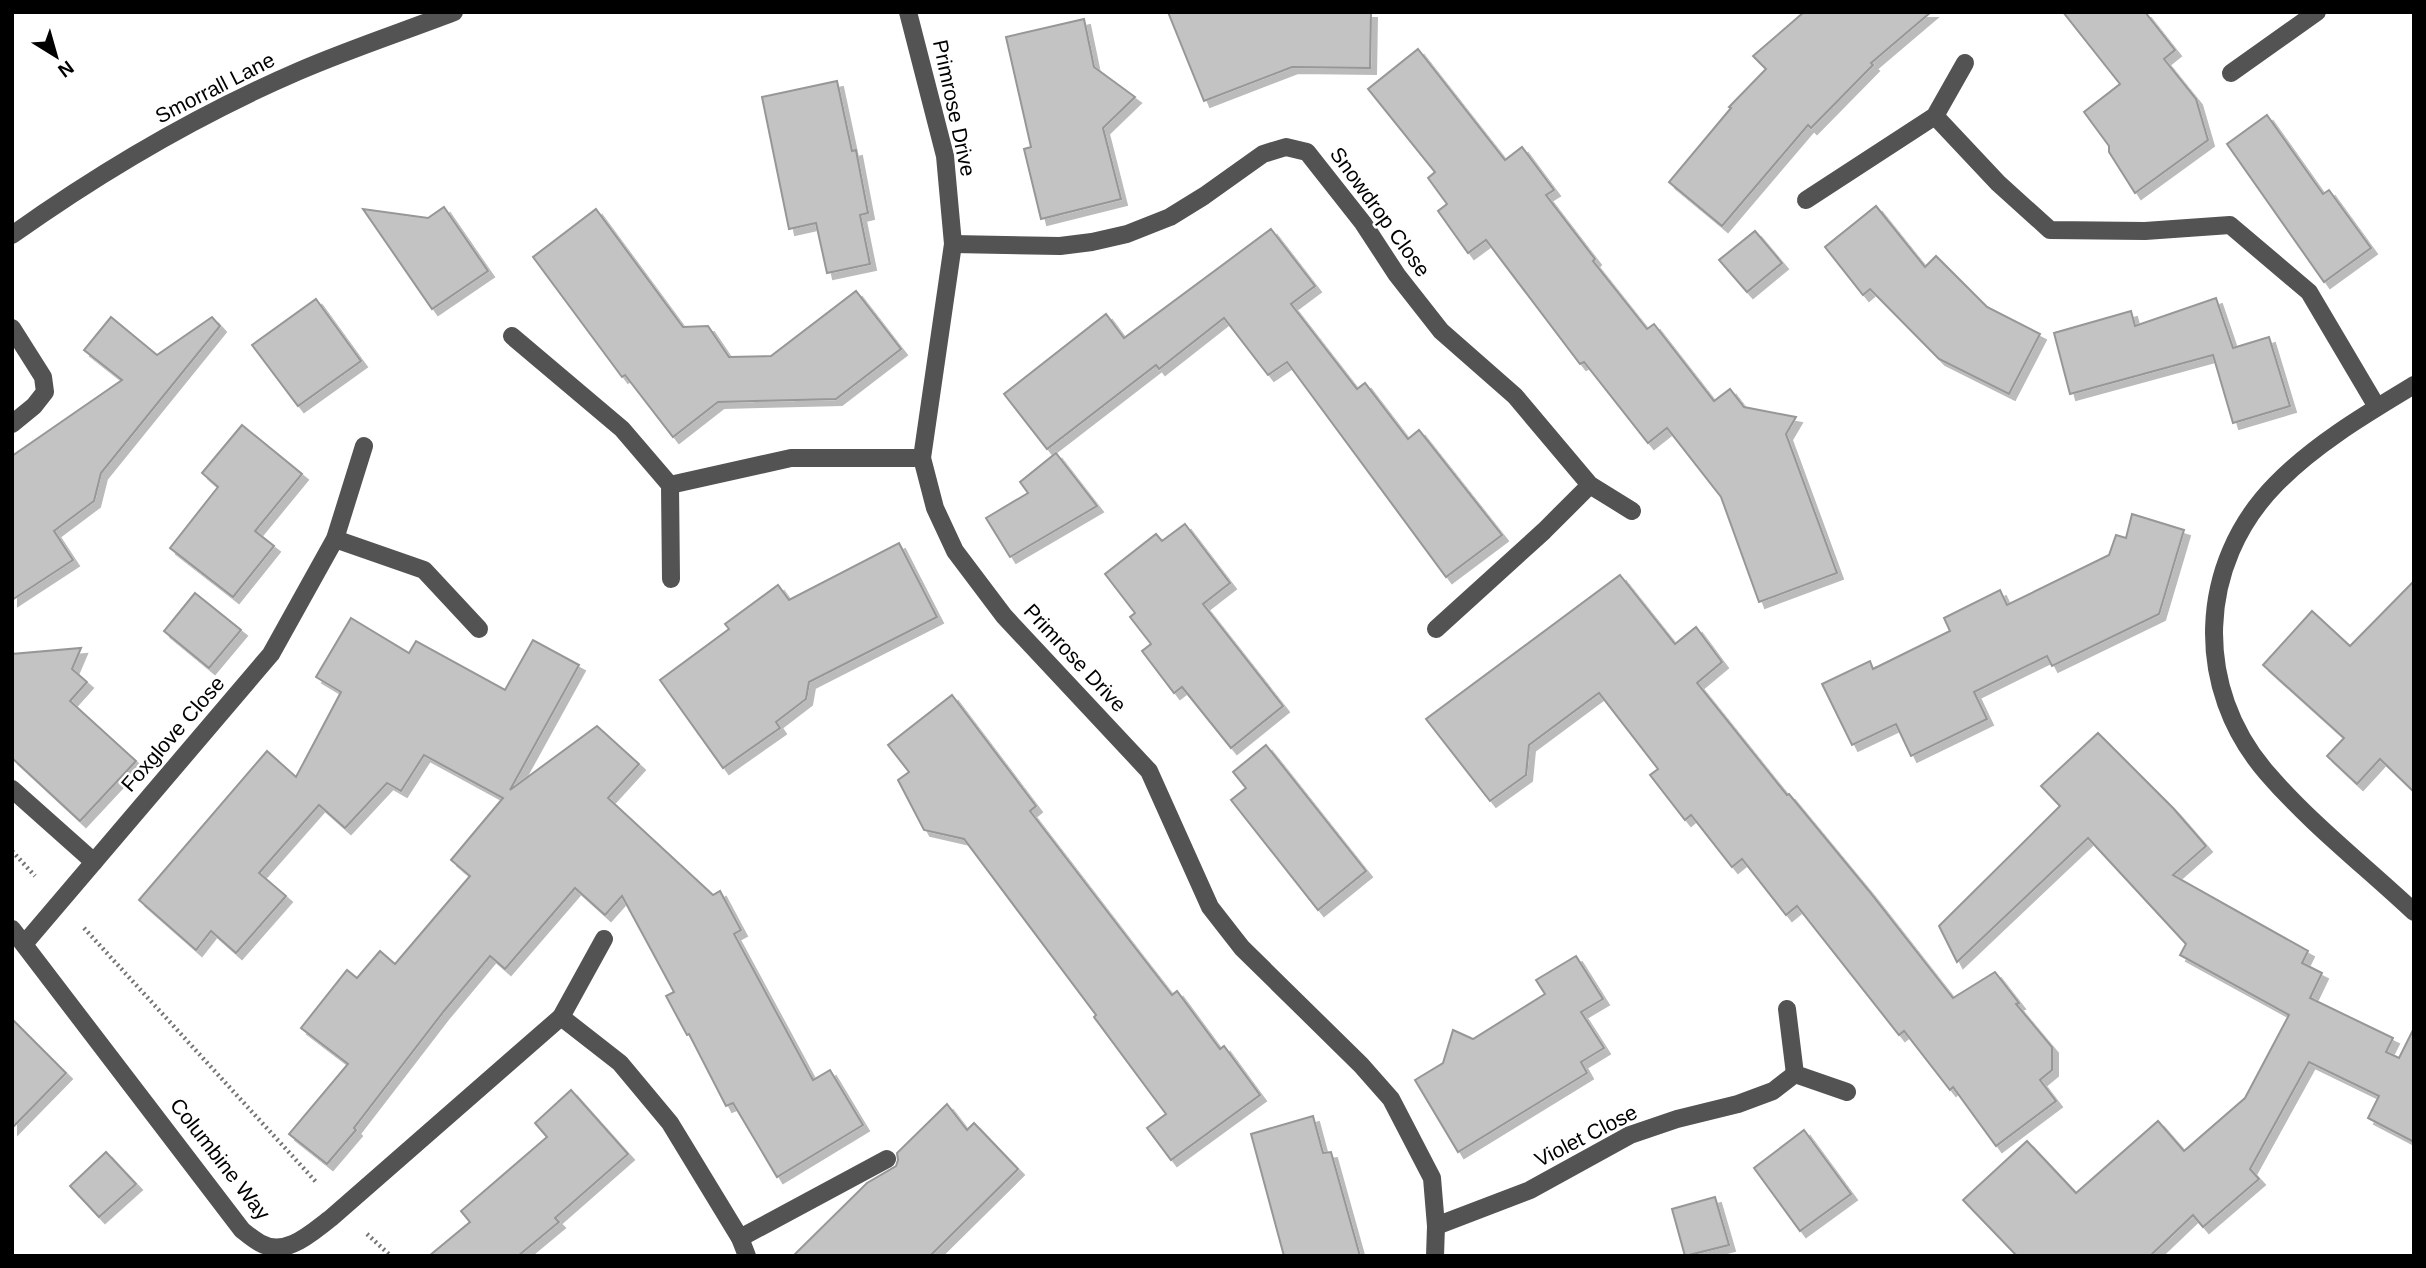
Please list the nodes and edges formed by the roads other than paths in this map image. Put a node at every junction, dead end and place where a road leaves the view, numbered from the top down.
1 (454, 12) edge
2 (908, 12) edge
3 (2317, 12) edge
4 (2291, 19) edge
5 (1965, 63) dead end
6 (2231, 73) dead end
7 (1935, 116) junction
8 (1806, 200) dead end
9 (12, 235) edge
10 (953, 244) junction
11 (12, 328) edge
12 (512, 336) dead end
13 (2414, 385) edge
14 (2377, 407) junction
15 (12, 424) edge
16 (364, 446) dead end
17 (922, 458) junction
18 (670, 485) junction
19 (1590, 485) junction
20 (1632, 511) dead end
21 (335, 539) junction
22 (671, 579) dead end
23 (479, 629) dead end
24 (1436, 629) dead end
25 (12, 789) edge
26 (94, 862) junction
27 (2411, 904) edge
28 (18, 936) edge
29 (604, 939) dead end
30 (1787, 1009) dead end
31 (561, 1017) junction
32 (1795, 1074) junction
33 (1847, 1092) dead end
34 (887, 1158) dead end
35 (1436, 1226) junction
36 (740, 1238) junction
37 (747, 1256) edge
38 (1434, 1256) edge

1 - 9 street, Smorrall Lane
2 - 10 street, Primrose Drive
3 - 4 street
4 - 6 street
5 - 7 street
7 - 8 street
7 - 14 street
10 - 17 street, Primrose Drive
10 - 19 street, Snowdrop Close
11 - 15 street
12 - 18 street
13 - 14 street
14 - 27 street
16 - 21 street, Foxglove Close
17 - 18 street
17 - 35 street, Primrose Drive
18 - 22 street
19 - 20 street, Snowdrop Close
19 - 24 street
21 - 23 street
21 - 26 street, Foxglove Close
25 - 26 street
26 - 28 street, Foxglove Close
28 - 31 street, Columbine Way
29 - 31 street, Columbine Way
30 - 32 street
31 - 36 street
32 - 33 street
32 - 35 street, Violet Close
34 - 36 street
35 - 38 street, Primrose Drive
36 - 37 street

